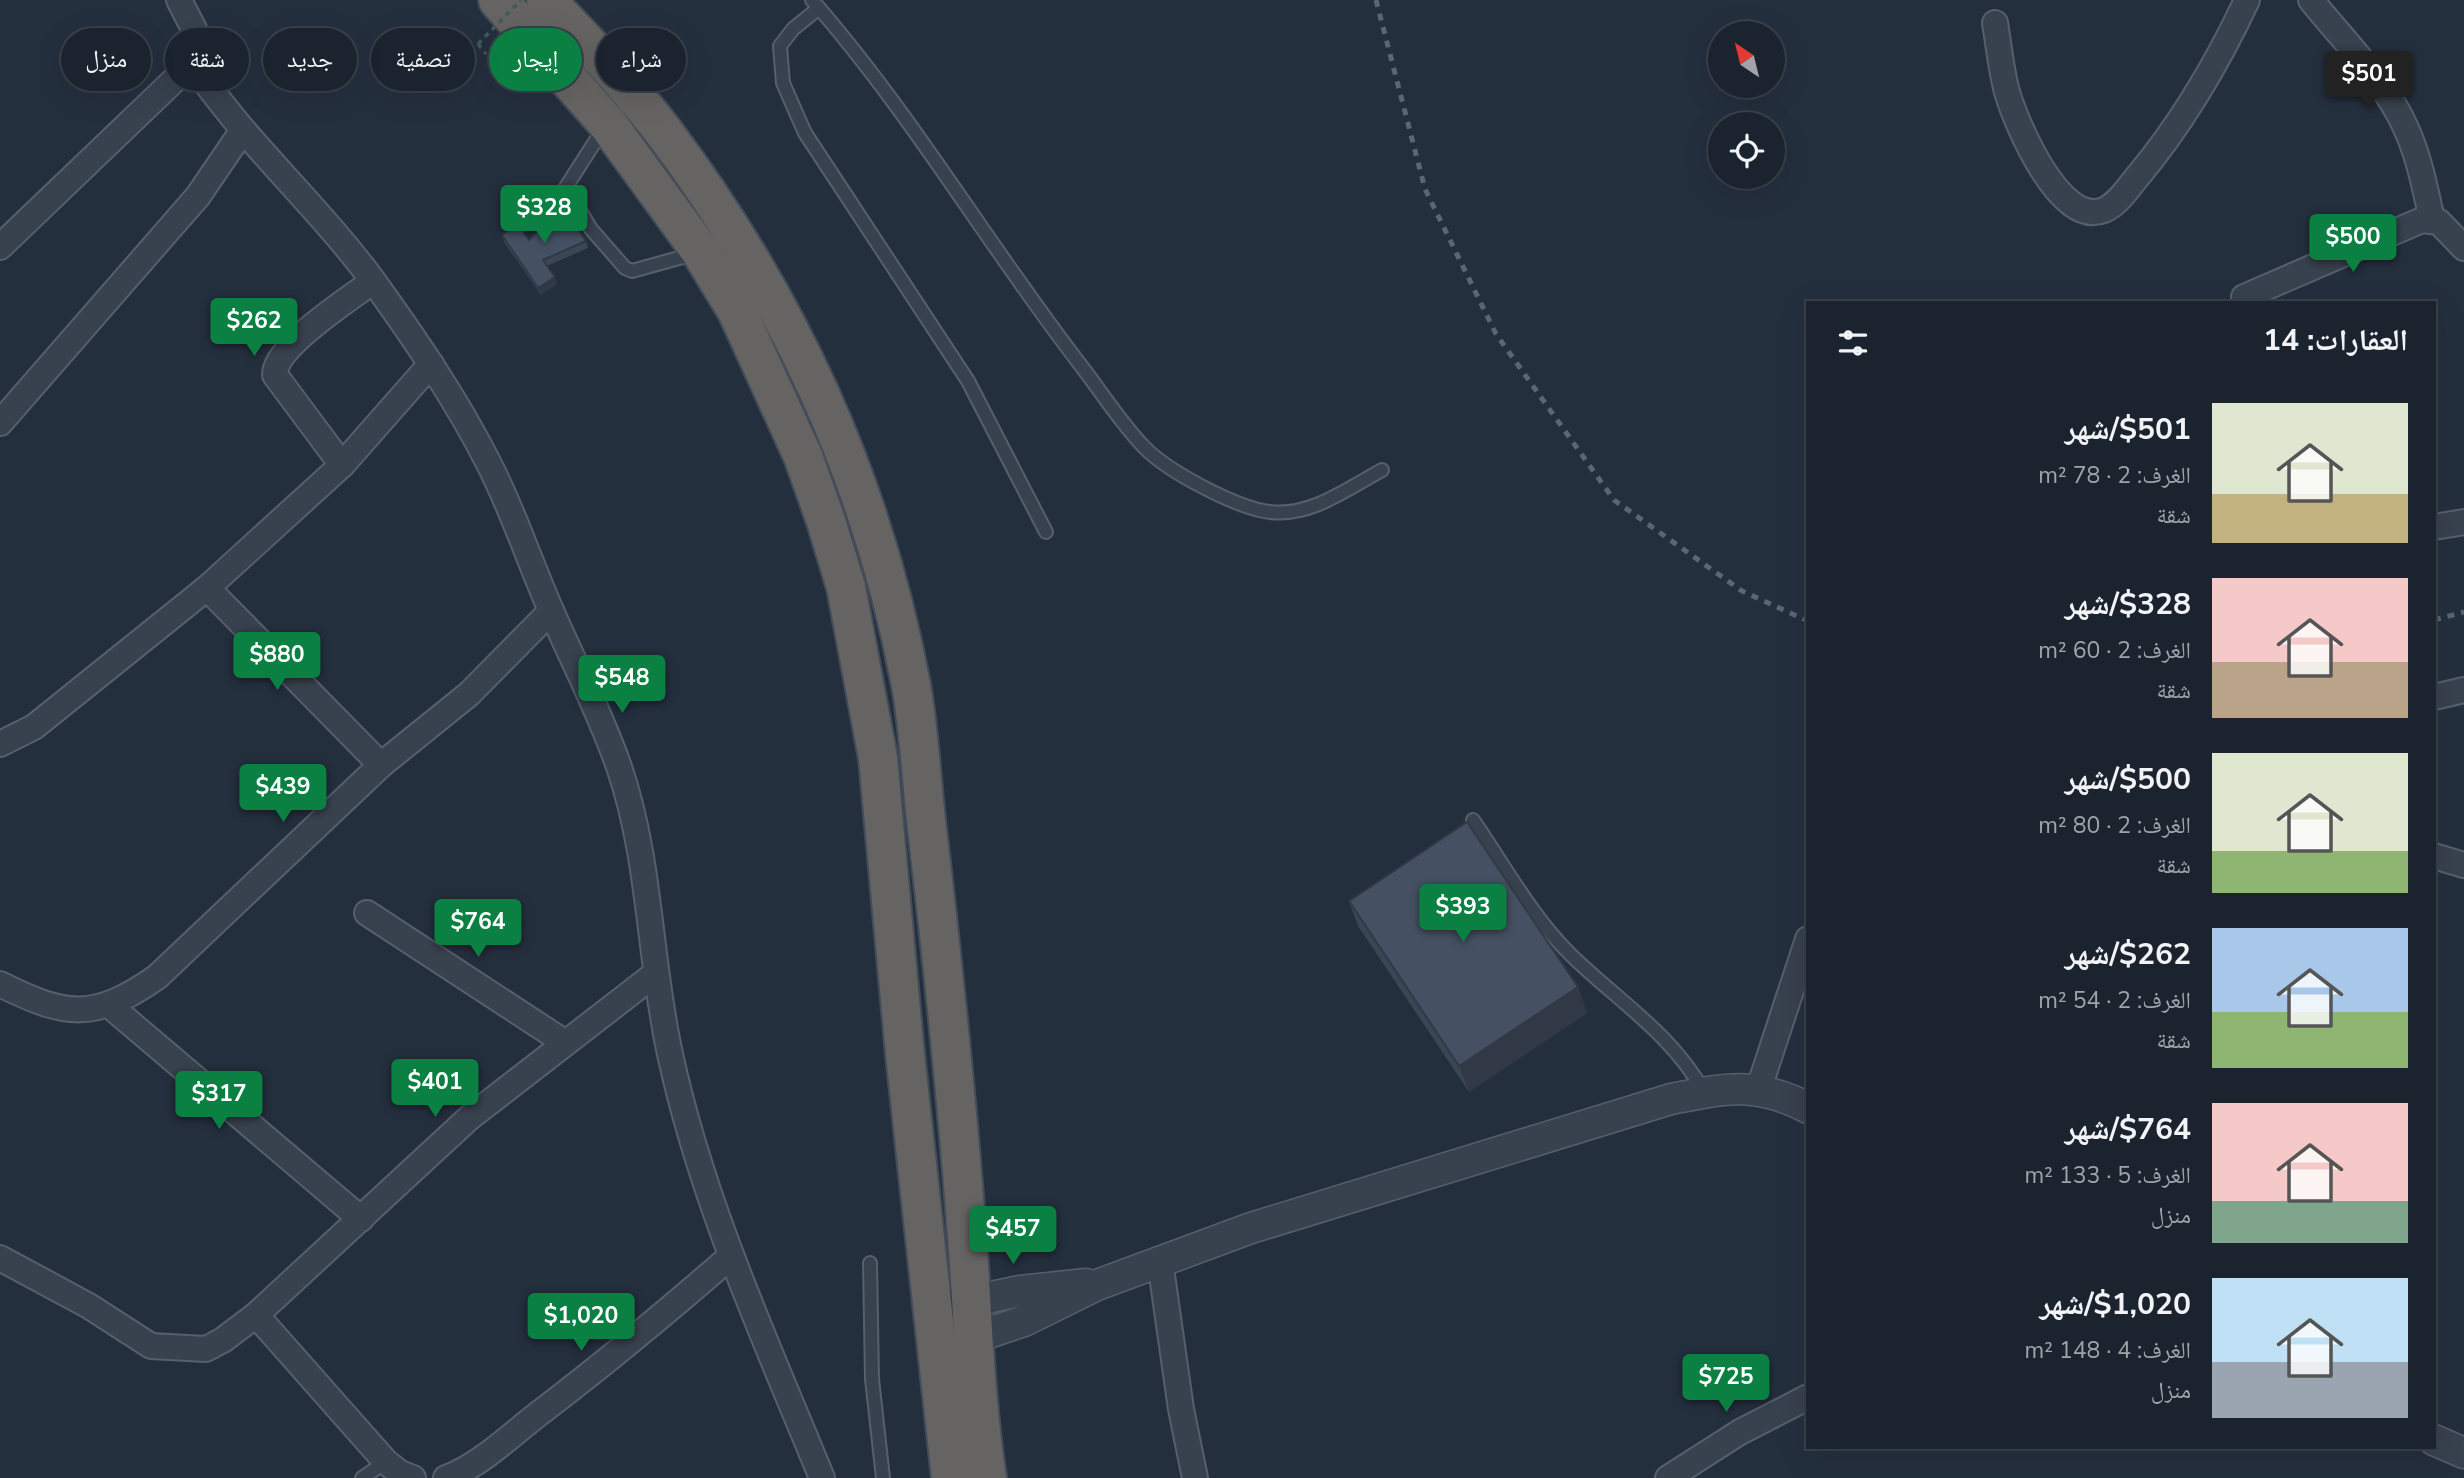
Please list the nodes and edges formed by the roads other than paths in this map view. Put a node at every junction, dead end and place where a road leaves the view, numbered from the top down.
1 (179, 0) edge
2 (498, 0) edge
3 (546, 0) edge
4 (2247, 0) edge
5 (2311, 0) edge
6 (816, 4) edge
7 (1995, 23) dead end
8 (193, 28) edge
9 (165, 89) edge
10 (212, 91) edge
11 (607, 123) junction
12 (243, 130) junction
13 (2432, 220) junction
14 (0, 247) edge
15 (2464, 248) edge
16 (701, 252) junction
17 (373, 281) junction
18 (2244, 297) dead end
19 (430, 364) junction
20 (0, 423) edge
21 (342, 465) junction
22 (1382, 470) dead end
23 (2464, 522) edge
24 (2436, 527) edge
25 (1046, 532) dead end
26 (207, 588) junction
27 (551, 611) junction
28 (2464, 690) edge
29 (2436, 697) edge
30 (0, 744) edge
31 (381, 765) junction
32 (1473, 820) dead end
33 (2436, 857) edge
34 (2464, 865) edge
35 (367, 913) dead end
36 (1806, 945) edge
37 (655, 974) junction
38 (0, 984) edge
39 (109, 1005) junction
40 (564, 1042) junction
41 (1759, 1088) junction
42 (1704, 1092) junction
43 (1806, 1107) edge
44 (361, 1219) junction
45 (731, 1256) junction
46 (0, 1258) edge
47 (1160, 1261) junction
48 (870, 1263) dead end
49 (256, 1315) junction
50 (960, 1330) junction
51 (1806, 1398) edge
52 (2436, 1441) edge
53 (2464, 1453) edge
54 (386, 1462) junction
55 (362, 1478) edge
56 (413, 1478) edge
57 (446, 1478) edge
58 (822, 1478) edge
59 (883, 1478) edge
60 (951, 1478) edge
61 (987, 1478) edge
62 (1195, 1478) edge
63 (1668, 1478) edge

1 - 8 street
2 - 11 highway
3 - 50 highway
4 - 7 street
5 - 13 street
6 - 22 lane
6 - 25 lane
9 - 14 street
10 - 12 street
11 - 16 highway
11 - 16 lane
12 - 17 street
12 - 20 street
13 - 15 street
13 - 18 street
16 - 50 highway
17 - 19 street
17 - 21 street
19 - 21 street
19 - 27 street
21 - 26 street
23 - 24 street
26 - 30 street
26 - 31 street
27 - 31 street
27 - 37 street
28 - 29 street
31 - 39 street
32 - 42 lane
33 - 34 street
35 - 40 street
36 - 41 street
37 - 40 street
37 - 45 street
38 - 39 street
39 - 44 street
40 - 44 street
41 - 42 street
41 - 43 street
42 - 47 street
44 - 49 street
45 - 57 street
45 - 58 street
46 - 49 street
47 - 50 street
47 - 62 street
48 - 59 lane
49 - 54 street
50 - 60 highway
50 - 61 highway
51 - 63 street
52 - 53 street
54 - 55 lane
54 - 56 street

